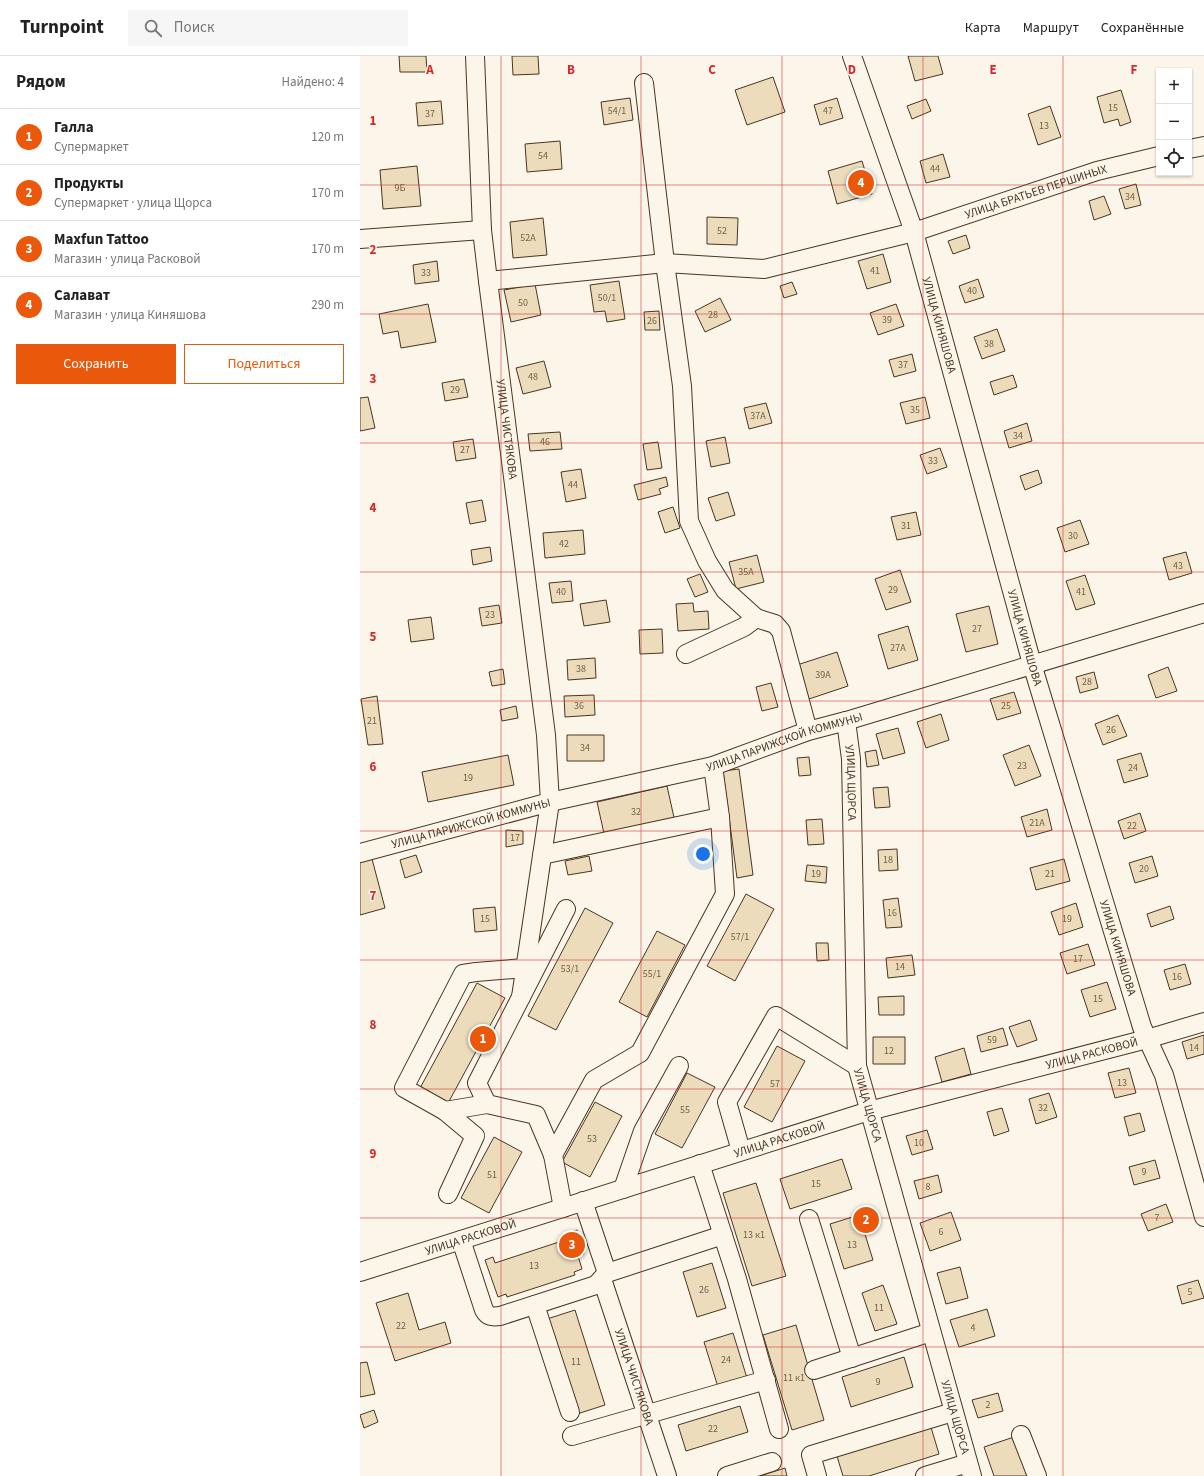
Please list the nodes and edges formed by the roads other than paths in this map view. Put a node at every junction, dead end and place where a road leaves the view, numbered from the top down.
1 (475, 56) edge
2 (852, 56) edge
3 (644, 83) dead end
4 (1204, 146) edge
5 (1192, 148) edge
6 (1156, 157) edge
7 (482, 230) junction
8 (914, 232) junction
9 (360, 239) edge
10 (665, 263) junction
11 (488, 281) junction
12 (1204, 613) edge
13 (756, 618) junction
14 (686, 654) dead end
15 (1032, 664) junction
16 (846, 722) junction
17 (808, 731) junction
18 (713, 766) junction
19 (550, 802) junction
20 (720, 817) junction
21 (360, 853) edge
22 (542, 856) junction
23 (566, 909) dead end
24 (525, 968) junction
25 (521, 997) junction
26 (1204, 1022) edge
27 (1147, 1039) junction
28 (679, 1066) dead end
29 (857, 1066) junction
30 (487, 1104) junction
31 (444, 1111) junction
32 (869, 1111) junction
33 (740, 1151) junction
34 (553, 1155) junction
35 (700, 1164) junction
36 (623, 1189) junction
37 (448, 1194) dead end
38 (583, 1201) junction
39 (563, 1208) junction
40 (1204, 1217) edge
41 (809, 1219) dead end
42 (723, 1235) junction
43 (461, 1240) junction
44 (360, 1272) edge
45 (604, 1276) junction
46 (535, 1305) junction
47 (931, 1332) junction
48 (852, 1358) junction
49 (814, 1370) dead end
50 (766, 1380) junction
51 (570, 1412) dead end
52 (953, 1412) junction
53 (646, 1414) junction
54 (779, 1429) dead end
55 (1021, 1435) dead end
56 (572, 1436) dead end
57 (772, 1462) dead end
58 (970, 1470) edge
59 (666, 1476) edge
60 (727, 1476) edge
61 (817, 1476) edge
62 (925, 1476) edge
63 (1037, 1476) edge

1 - 7 street, УЛИЦА ЧИСТЯКОВА
2 - 8 street, УЛИЦА КИНЯШОВА
3 - 10 street
4 - 5 street
6 - 8 street, УЛИЦА БРАТЬЕВ ПЕРШИНЫХ
7 - 9 street
7 - 11 street, УЛИЦА ЧИСТЯКОВА
8 - 10 street, УЛИЦА БРАТЬЕВ ПЕРШИНЫХ
8 - 15 street, УЛИЦА КИНЯШОВА
10 - 11 street, УЛИЦА БРАТЬЕВ ПЕРШИНЫХ
10 - 13 street
11 - 19 street, УЛИЦА ЧИСТЯКОВА
12 - 15 street, УЛИЦА ПАРИЖСКОЙ КОММУНЫ
13 - 14 street
13 - 17 street
15 - 16 street, УЛИЦА ПАРИЖСКОЙ КОММУНЫ
15 - 27 street, УЛИЦА КИНЯШОВА
16 - 17 street, УЛИЦА ПАРИЖСКОЙ КОММУНЫ
16 - 29 street, УЛИЦА ЩОРСА
17 - 18 street, УЛИЦА ПАРИЖСКОЙ КОММУНЫ
18 - 19 street, УЛИЦА ПАРИЖСКОЙ КОММУНЫ
18 - 20 street
19 - 21 street, УЛИЦА ПАРИЖСКОЙ КОММУНЫ
19 - 22 street, УЛИЦА ЧИСТЯКОВА
20 - 22 street
20 - 34 street
22 - 24 street, УЛИЦА ЧИСТЯКОВА
23 - 25 street
24 - 25 street, УЛИЦА ЧИСТЯКОВА
24 - 31 street
25 - 30 street
26 - 27 street, УЛИЦА РАСКОВОЙ
27 - 32 street, УЛИЦА РАСКОВОЙ
27 - 40 street, УЛИЦА КИНЯШОВА
28 - 36 street
29 - 32 street, УЛИЦА ЩОРСА
29 - 33 street
30 - 31 street
30 - 34 street
31 - 37 street
32 - 33 street, УЛИЦА РАСКОВОЙ
32 - 47 street, УЛИЦА ЩОРСА
33 - 35 street, УЛИЦА РАСКОВОЙ
34 - 39 street
35 - 36 street, УЛИЦА РАСКОВОЙ
35 - 42 street
36 - 38 street, УЛИЦА РАСКОВОЙ
38 - 39 street, УЛИЦА РАСКОВОЙ
38 - 45 street, УЛИЦА ЧИСТЯКОВА
39 - 43 street, УЛИЦА РАСКОВОЙ
41 - 48 street
42 - 45 street
42 - 50 street
43 - 44 street, УЛИЦА РАСКОВОЙ
43 - 46 street
45 - 46 street
45 - 53 street, УЛИЦА ЧИСТЯКОВА
46 - 51 street
47 - 48 street
47 - 52 street, УЛИЦА ЩОРСА
48 - 49 street
50 - 53 street
50 - 54 street
52 - 58 street, УЛИЦА ЩОРСА
52 - 61 street
53 - 56 street
53 - 59 street, УЛИЦА ЧИСТЯКОВА
55 - 63 street
57 - 60 street
58 - 62 street

